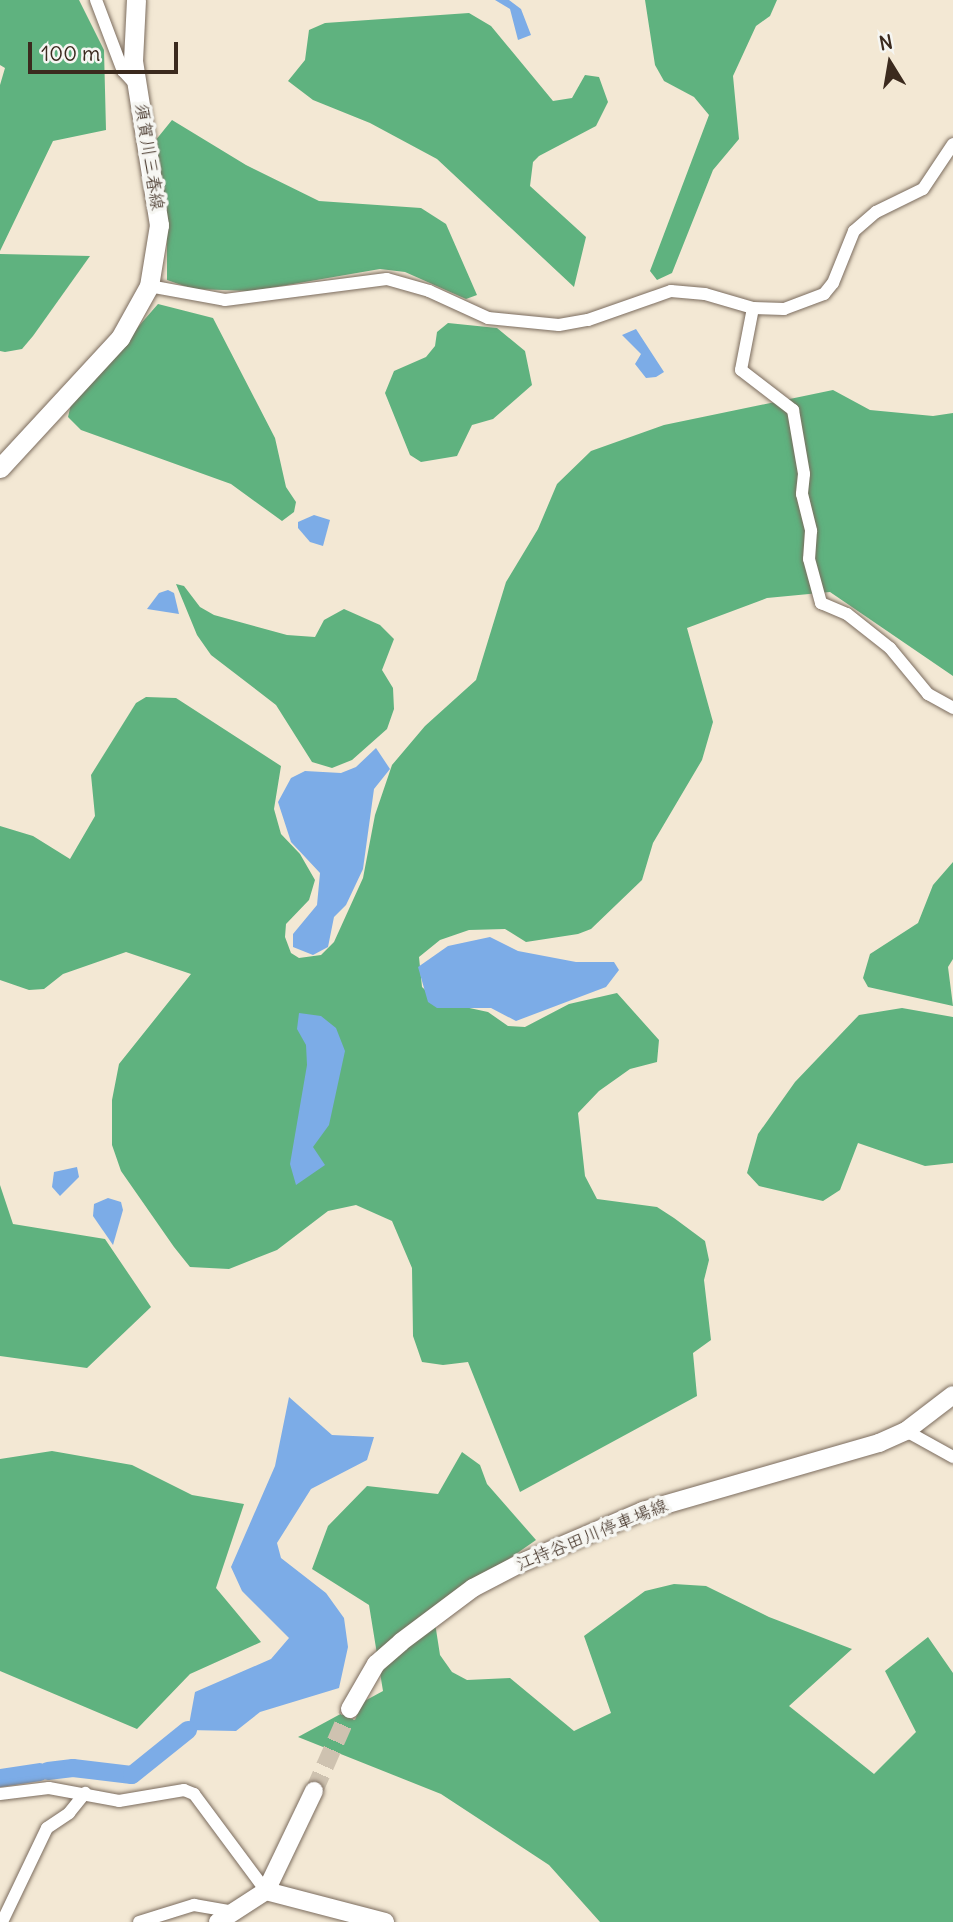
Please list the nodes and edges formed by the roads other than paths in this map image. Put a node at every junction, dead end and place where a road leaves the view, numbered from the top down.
1 (96, 0) edge
2 (136, 0) edge
3 (138, 86) junction
4 (953, 144) edge
5 (149, 286) junction
6 (753, 308) junction
7 (0, 468) edge
8 (953, 708) edge
9 (953, 1395) edge
10 (906, 1431) junction
11 (953, 1457) edge
12 (350, 1709) tunnel mouth
13 (314, 1791) tunnel mouth
14 (85, 1793) junction
15 (0, 1794) edge
16 (266, 1891) junction
17 (235, 1912) junction
18 (2, 1922) edge
19 (139, 1922) edge
20 (218, 1922) edge
21 (385, 1922) edge

1 - 3 street
2 - 3 main road, 須賀川三春線
3 - 5 main road, 須賀川三春線
4 - 6 street
5 - 6 street
5 - 7 main road, 須賀川三春線
6 - 8 street
9 - 10 main road, 江持谷田川停車場線
10 - 11 street
10 - 12 main road, 江持谷田川停車場線
13 - 16 main road
14 - 15 street
14 - 16 street
14 - 18 street
16 - 17 main road
16 - 21 main road
17 - 19 street
17 - 20 main road

